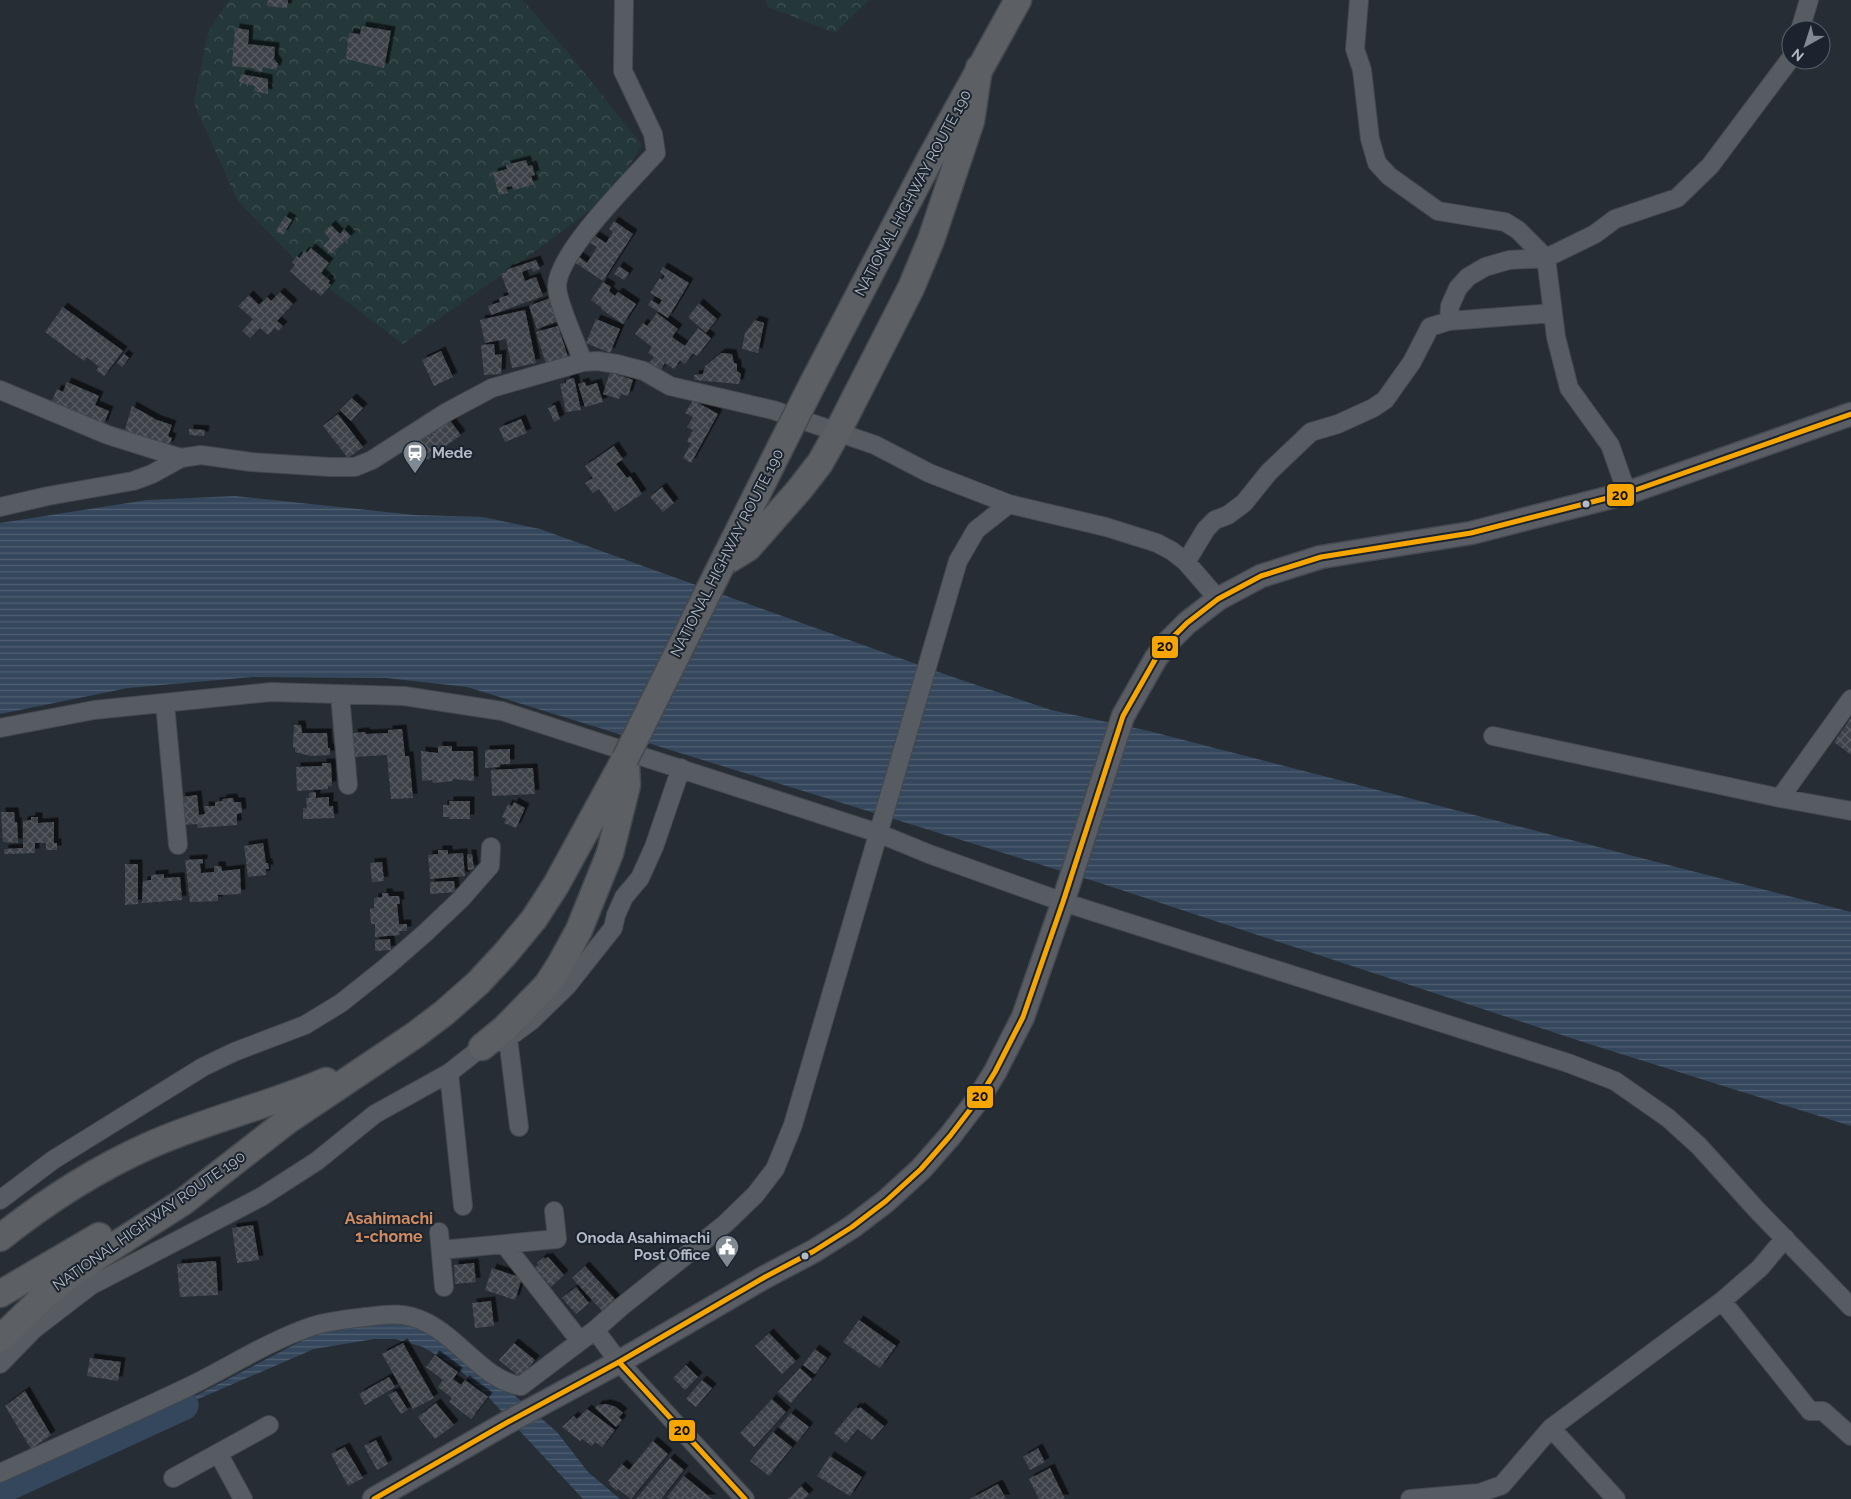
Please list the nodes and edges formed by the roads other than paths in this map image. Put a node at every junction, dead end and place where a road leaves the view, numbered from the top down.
1 (624, 0) edge
2 (1018, 0) edge
3 (1359, 0) edge
4 (1809, 0) edge
5 (1803, 20) edge
6 (979, 68) junction
7 (1782, 70) edge
8 (1546, 258) junction
9 (1553, 314) junction
10 (1450, 321) junction
11 (583, 362) junction
12 (0, 390) edge
13 (1851, 414) edge
14 (838, 431) junction
15 (181, 458) junction
16 (1627, 493) junction
17 (1009, 504) junction
18 (0, 506) edge
19 (1186, 562) junction
20 (722, 564) junction
21 (1218, 599) junction
22 (340, 695) junction
23 (1851, 698) edge
24 (164, 704) junction
25 (0, 728) edge
26 (1493, 736) dead end
27 (625, 759) junction
28 (680, 768) junction
29 (348, 785) dead end
30 (1780, 798) junction
31 (1851, 811) edge
32 (880, 826) junction
33 (178, 845) dead end
34 (491, 847) dead end
35 (1065, 894) junction
36 (508, 1038) junction
37 (482, 1047) junction
38 (378, 1059) junction
39 (449, 1072) junction
40 (287, 1121) junction
41 (519, 1127) dead end
42 (0, 1200) edge
43 (463, 1206) dead end
44 (554, 1211) dead end
45 (439, 1232) dead end
46 (0, 1238) edge
47 (1785, 1238) junction
48 (504, 1244) junction
49 (441, 1250) junction
50 (444, 1286) dead end
51 (0, 1294) edge
52 (1722, 1301) junction
53 (1851, 1307) edge
54 (595, 1330) junction
55 (0, 1339) edge
56 (580, 1341) junction
57 (619, 1362) junction
58 (0, 1364) edge
59 (269, 1425) dead end
60 (1551, 1428) junction
61 (1851, 1436) edge
62 (218, 1453) junction
63 (0, 1473) edge
64 (173, 1478) dead end
65 (243, 1499) edge
66 (374, 1499) edge
67 (746, 1499) edge
68 (1410, 1499) edge
69 (1616, 1499) edge

1 - 11 street
2 - 6 highway, NATIONAL HIGHWAY ROUTE 190
3 - 8 street
4 - 5 street
6 - 14 highway
6 - 20 highway, NATIONAL HIGHWAY ROUTE 190, bridge
7 - 8 street
8 - 9 street
8 - 10 street
9 - 10 street
9 - 16 street
10 - 19 street
11 - 14 street
11 - 15 street
12 - 15 street
13 - 16 main road
14 - 17 street
14 - 20 highway
15 - 18 street
16 - 21 main road
17 - 19 street
17 - 32 street
19 - 21 street
20 - 27 highway, NATIONAL HIGHWAY ROUTE 190, bridge
21 - 35 main road
22 - 24 street
22 - 28 street
22 - 29 street
23 - 30 street
24 - 25 street
24 - 33 street
26 - 30 street
27 - 37 highway
27 - 38 highway, NATIONAL HIGHWAY ROUTE 190
28 - 32 street
28 - 36 street
30 - 31 street
32 - 35 street
32 - 54 street
34 - 42 street
35 - 47 street
35 - 57 main road
36 - 37 street
36 - 41 street
37 - 39 street
38 - 40 highway, NATIONAL HIGHWAY ROUTE 190
38 - 46 highway, NATIONAL HIGHWAY ROUTE 190
39 - 43 street
39 - 58 street
40 - 51 highway
40 - 55 highway, NATIONAL HIGHWAY ROUTE 190
44 - 48 street
45 - 49 street
47 - 52 street
47 - 53 street
48 - 49 street
48 - 56 street
49 - 50 street
52 - 60 street
52 - 61 street
54 - 56 street
54 - 57 street
56 - 63 street
57 - 66 main road
57 - 67 street
59 - 62 street
60 - 68 street
60 - 69 street
62 - 64 street
62 - 65 street

